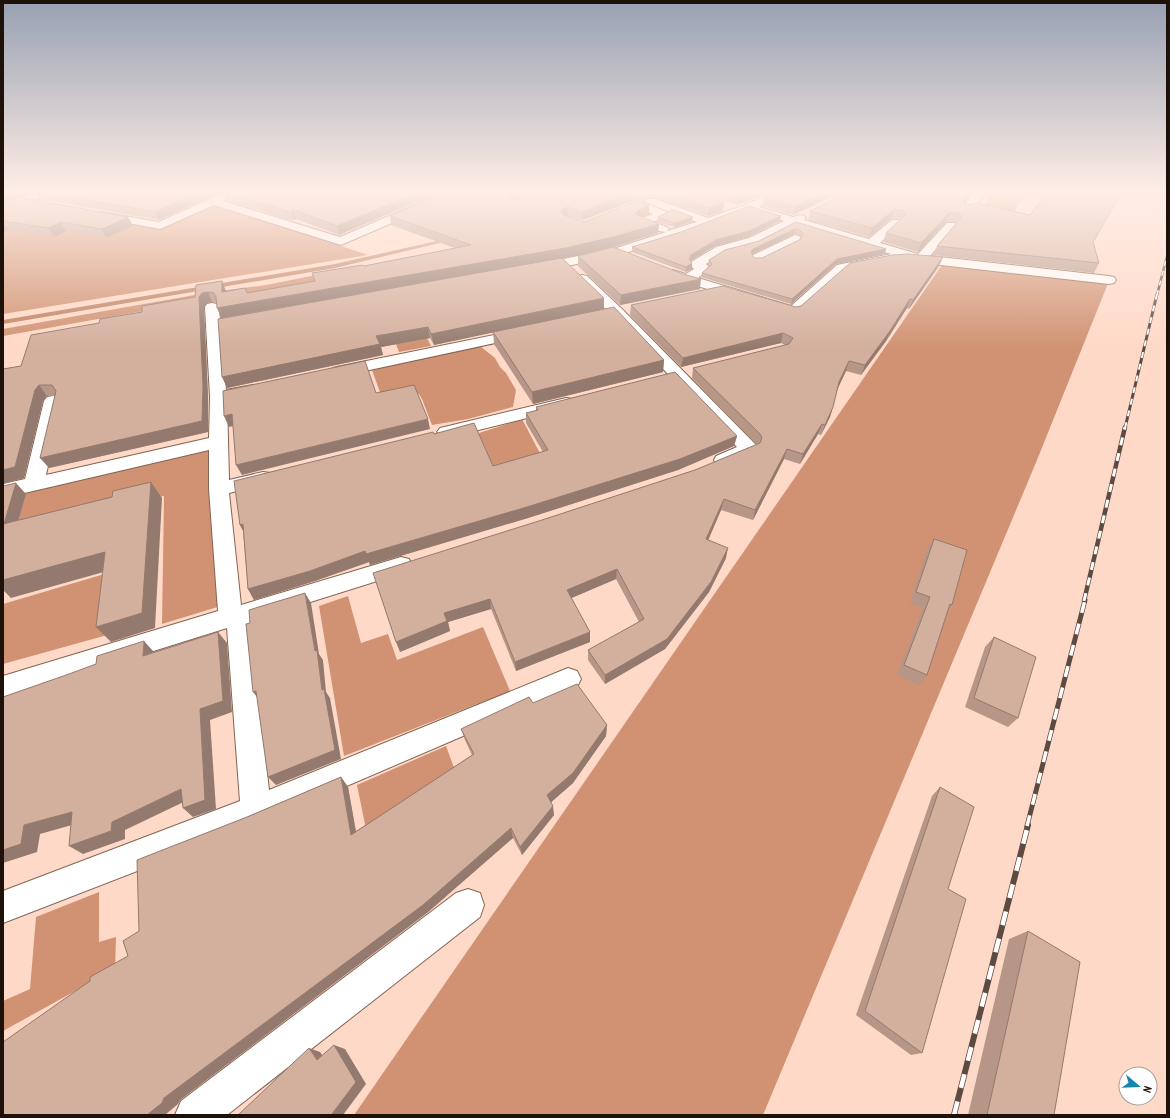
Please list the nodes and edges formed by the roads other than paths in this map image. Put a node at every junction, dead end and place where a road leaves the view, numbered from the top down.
1 (640, 244) edge
2 (740, 244) edge
3 (754, 244) edge
4 (785, 244) edge
5 (876, 244) edge
6 (934, 244) edge
7 (772, 251) junction
8 (616, 252) junction
9 (756, 258) edge
10 (921, 259) junction
11 (637, 260) edge
12 (566, 263) junction
13 (658, 268) edge
14 (527, 270) edge
15 (687, 279) junction
16 (1109, 280) dead end
17 (722, 290) junction
18 (692, 297) edge
19 (212, 307) edge
20 (260, 318) edge
21 (213, 326) junction
22 (534, 331) edge
23 (326, 374) edge
24 (264, 387) edge
25 (218, 397) junction
26 (579, 399) edge
27 (53, 401) edge
28 (433, 436) edge
29 (218, 442) junction
30 (707, 466) edge
31 (281, 474) edge
32 (34, 484) junction
33 (219, 489) junction
34 (3, 491) edge
35 (421, 559) edge
36 (234, 616) junction
37 (568, 679) dead end
38 (3, 687) edge
39 (256, 810) junction
40 (468, 905) dead end
41 (3, 906) edge
42 (195, 1115) edge

1 - 8 street
2 - 15 street
3 - 7 street
4 - 7 street
5 - 10 street
6 - 10 street
7 - 9 street
8 - 11 street
8 - 12 street
10 - 16 street
10 - 17 street
12 - 14 street
12 - 30 street
13 - 15 street
15 - 17 street
17 - 18 street
19 - 21 street
20 - 21 street
21 - 25 street
22 - 23 street
24 - 25 street
25 - 29 street
26 - 28 street
27 - 32 street
29 - 32 street
29 - 33 street
31 - 33 street
32 - 34 street
33 - 36 street
35 - 36 street
36 - 38 street
36 - 39 street
37 - 39 street
39 - 41 street
40 - 42 street

